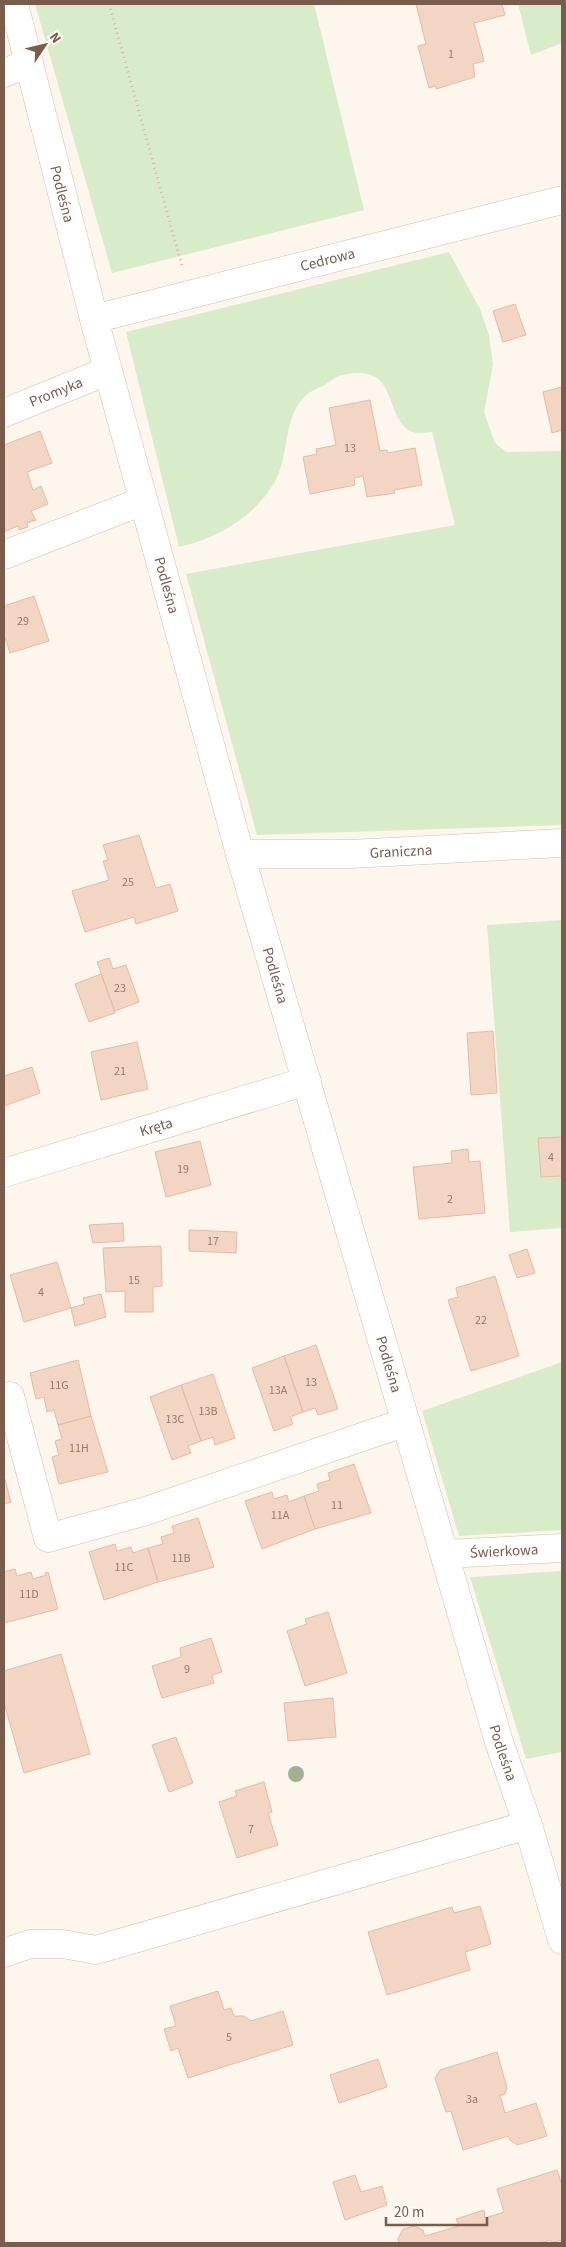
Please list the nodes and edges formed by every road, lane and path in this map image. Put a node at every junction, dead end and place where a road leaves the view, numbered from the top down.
1 (14, 4) edge
2 (109, 4) edge
3 (30, 63) junction
4 (4, 73) edge
5 (562, 200) edge
6 (190, 295) junction
7 (94, 319) junction
8 (108, 371) junction
9 (4, 413) edge
10 (143, 501) junction
11 (4, 555) edge
12 (562, 843) edge
13 (240, 854) junction
14 (307, 1081) junction
15 (4, 1173) edge
16 (10, 1396) dead end
17 (406, 1422) junction
18 (562, 1548) edge
19 (445, 1554) junction
20 (528, 1825) junction
21 (562, 1940) edge
22 (4, 1953) edge

1 - 3 street, Podleśna
2 - 6 path
3 - 4 street
3 - 7 street, Podleśna
5 - 6 street, Cedrowa
6 - 7 street, Cedrowa
7 - 8 street, Podleśna
8 - 9 street, Promyka
8 - 10 street, Podleśna
10 - 11 street
10 - 13 street, Podleśna
12 - 13 street, Graniczna
13 - 14 street, Podleśna
14 - 15 street, Kręta
14 - 17 street, Podleśna
16 - 17 street
17 - 19 street, Podleśna
18 - 19 street, Świerkowa
19 - 20 street, Podleśna
20 - 21 street, Podleśna
20 - 22 street

